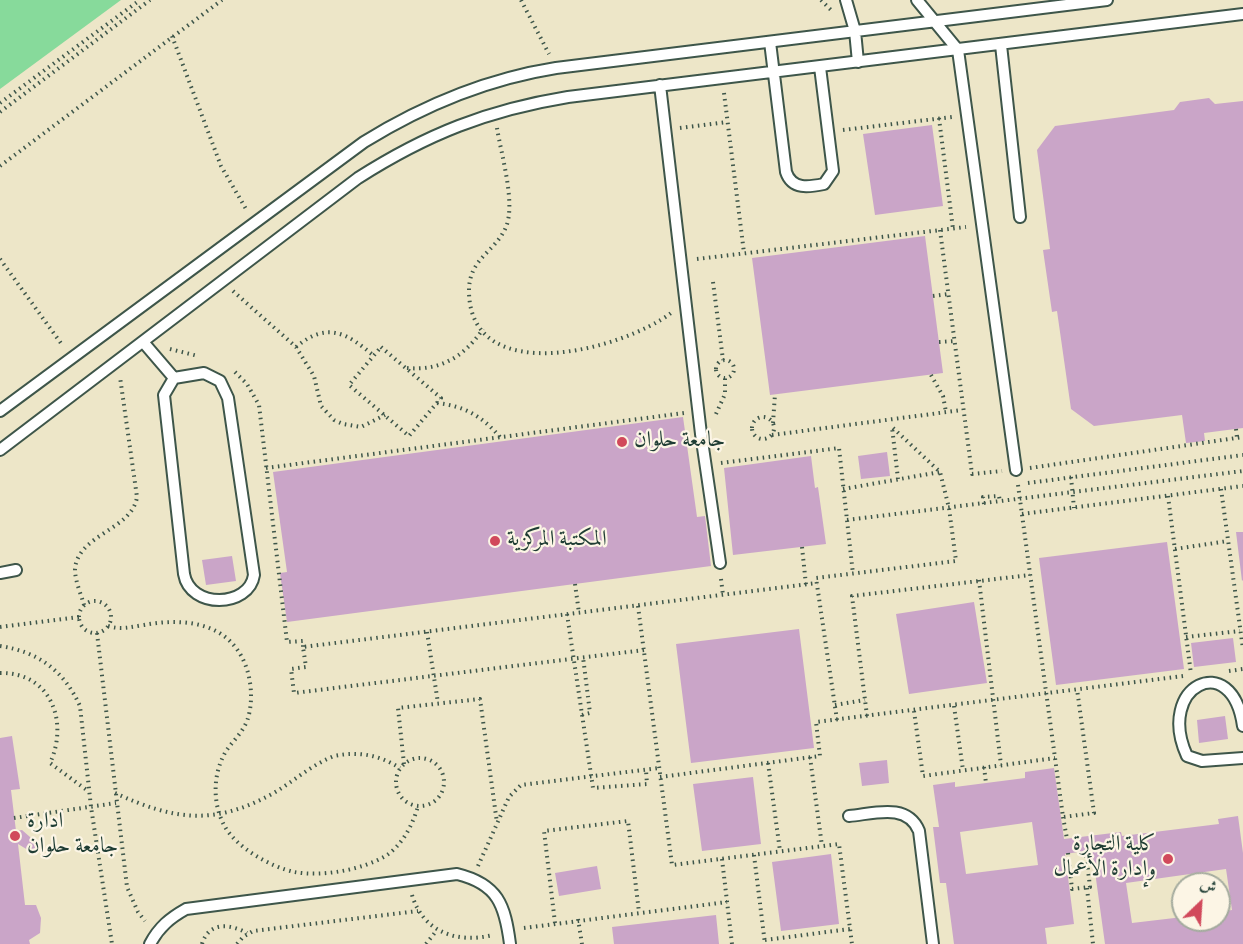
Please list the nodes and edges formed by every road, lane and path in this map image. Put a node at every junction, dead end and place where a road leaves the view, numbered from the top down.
1 (140, 0) edge
2 (150, 0) edge
3 (222, 0) edge
4 (521, 0) edge
5 (846, 0) edge
6 (917, 0) edge
7 (1107, 0) edge
8 (1243, 14) edge
9 (934, 21) junction
10 (855, 31) junction
11 (172, 36) junction
12 (770, 42) junction
13 (1001, 45) junction
14 (958, 50) junction
15 (858, 62) junction
16 (820, 67) junction
17 (556, 68) junction
18 (774, 72) junction
19 (722, 78) junction
20 (660, 85) junction
21 (0, 103) edge
22 (0, 112) edge
23 (494, 112) junction
24 (967, 115) junction
25 (939, 118) junction
26 (727, 122) junction
27 (665, 130) junction
28 (828, 132) junction
29 (0, 166) edge
30 (1020, 217) dead end
31 (256, 221) junction
32 (982, 225) junction
33 (953, 228) junction
34 (940, 230) junction
35 (744, 253) junction
36 (0, 259) edge
37 (681, 260) junction
38 (713, 282) dead end
39 (222, 283) junction
40 (948, 294) junction
41 (933, 296) dead end
42 (686, 301) junction
43 (483, 329) junction
44 (955, 341) junction
45 (939, 342) dead end
46 (144, 343) junction
47 (296, 347) junction
48 (374, 356) junction
49 (73, 358) junction
50 (723, 360) junction
51 (118, 363) junction
52 (406, 368) junction
53 (930, 375) dead end
54 (725, 377) junction
55 (174, 378) junction
56 (775, 394) dead end
57 (436, 403) junction
58 (962, 410) junction
59 (0, 411) edge
60 (699, 411) junction
61 (946, 412) junction
62 (385, 416) junction
63 (773, 424) junction
64 (1236, 429) dead end
65 (701, 434) junction
66 (772, 435) junction
67 (500, 437) junction
68 (1243, 437) edge
69 (1237, 438) junction
70 (0, 450) edge
71 (1243, 455) edge
72 (706, 465) junction
73 (266, 468) dead end
74 (1016, 470) junction
75 (1243, 471) edge
76 (940, 472) junction
77 (1071, 477) junction
78 (898, 479) junction
79 (1018, 484) junction
80 (1243, 486) edge
81 (843, 489) junction
82 (1221, 489) junction
83 (1073, 494) junction
84 (1168, 496) junction
85 (1020, 499) junction
86 (949, 508) junction
87 (1074, 508) junction
88 (1022, 514) junction
89 (847, 520) junction
90 (1228, 541) junction
91 (802, 546) dead end
92 (1175, 549) junction
93 (720, 563) dead end
94 (16, 570) dead end
95 (0, 573) edge
96 (853, 573) junction
97 (1030, 575) junction
98 (979, 580) junction
99 (817, 583) junction
100 (575, 584) dead end
101 (806, 585) junction
102 (84, 605) junction
103 (638, 606) junction
104 (579, 613) junction
105 (567, 614) junction
106 (79, 617) junction
107 (108, 626) junction
108 (0, 627) edge
109 (1240, 631) junction
110 (427, 632) junction
111 (97, 633) junction
112 (1186, 637) junction
113 (0, 646) edge
114 (1243, 649) edge
115 (644, 650) junction
116 (583, 657) junction
117 (573, 658) junction
118 (1190, 669) dead end
119 (1243, 669) edge
120 (1223, 672) dead end
121 (0, 674) edge
122 (1202, 674) dead end
123 (434, 676) junction
124 (1077, 689) junction
125 (1046, 693) junction
126 (865, 700) junction
127 (993, 700) junction
128 (438, 703) junction
129 (836, 705) junction
130 (954, 706) junction
131 (914, 711) junction
132 (582, 715) junction
133 (867, 716) junction
134 (837, 720) junction
135 (1243, 726) edge
136 (810, 757) junction
137 (1055, 758) junction
138 (1243, 758) edge
139 (768, 763) junction
140 (404, 764) junction
141 (1001, 765) junction
142 (984, 767) junction
143 (400, 768) junction
144 (659, 768) junction
145 (646, 770) junction
146 (963, 770) junction
147 (591, 777) junction
148 (660, 777) junction
149 (986, 783) dead end
150 (89, 791) junction
151 (115, 793) junction
152 (116, 803) junction
153 (418, 806) junction
154 (91, 807) junction
155 (219, 814) junction
156 (849, 816) dead end
157 (1063, 817) junction
158 (14, 818) dead end
159 (497, 823) junction
160 (1067, 839) dead end
161 (822, 846) junction
162 (780, 851) junction
163 (1086, 853) dead end
164 (1068, 854) dead end
165 (754, 855) junction
166 (722, 859) junction
167 (473, 878) junction
168 (410, 879) junction
169 (1087, 888) junction
170 (727, 902) junction
171 (418, 911) junction
172 (639, 912) junction
173 (578, 919) junction
174 (555, 923) junction
175 (850, 929) junction
176 (437, 930) junction
177 (508, 930) junction
178 (156, 933) junction
179 (247, 933) junction
180 (765, 942) edge
181 (112, 944) edge
182 (150, 944) edge
183 (202, 944) edge
184 (237, 944) edge
185 (426, 944) edge
186 (510, 944) edge
187 (582, 944) edge
188 (732, 944) edge
189 (852, 944) edge
190 (933, 944) edge
191 (1093, 944) edge

1 - 21 path
2 - 22 path
3 - 11 path
4 - 17 path
5 - 10 lane
6 - 9 lane
7 - 9 lane
8 - 13 lane
9 - 10 lane
9 - 14 lane
10 - 12 lane
10 - 15 lane
11 - 29 path
11 - 31 path
12 - 17 lane
12 - 18 lane
13 - 14 lane
13 - 30 lane
14 - 15 lane
14 - 24 lane
15 - 16 lane
16 - 18 lane
16 - 28 lane
17 - 31 lane
18 - 19 lane
18 - 28 lane
19 - 20 lane
19 - 26 path
20 - 23 lane
20 - 27 lane
23 - 39 lane
23 - 43 path
24 - 25 path
24 - 32 lane
25 - 28 path
25 - 33 path
26 - 27 path
26 - 35 path
27 - 37 lane
31 - 49 lane
32 - 33 path
32 - 74 lane
33 - 34 path
34 - 35 path
34 - 40 path
35 - 37 path
36 - 49 path
37 - 42 lane
38 - 50 path
39 - 46 lane
39 - 47 path
40 - 41 path
40 - 44 path
42 - 43 path
42 - 60 lane
43 - 52 path
44 - 45 path
44 - 58 path
46 - 51 lane
46 - 55 lane
47 - 48 path
47 - 62 path
48 - 52 path
48 - 62 path
49 - 59 lane
50 - 54 path
50 - 54 path
51 - 70 lane
51 - 102 path
52 - 57 path
53 - 61 path
54 - 65 path
55 - 55 lane
56 - 63 path
57 - 62 path
57 - 67 path
58 - 61 path
58 - 74 path
60 - 65 lane
60 - 67 path
61 - 66 path
63 - 66 path
63 - 66 path
64 - 69 path
65 - 72 lane
67 - 73 path
68 - 69 path
69 - 74 path
71 - 77 path
72 - 81 path
72 - 93 lane
74 - 79 path
75 - 83 path
76 - 78 path
76 - 78 path
76 - 86 path
77 - 79 path
77 - 83 path
78 - 81 path
79 - 85 path
80 - 82 path
81 - 89 path
82 - 84 path
82 - 90 path
83 - 85 path
83 - 87 path
84 - 87 path
84 - 92 path
85 - 86 path
85 - 88 path
86 - 89 path
86 - 96 path
87 - 88 path
88 - 97 path
89 - 96 path
90 - 92 path
90 - 109 path
91 - 101 path
92 - 112 path
94 - 95 lane
96 - 99 path
97 - 98 path
97 - 125 path
98 - 126 path
98 - 127 path
99 - 101 path
99 - 129 path
100 - 104 path
101 - 103 path
102 - 106 path
102 - 107 path
103 - 104 path
103 - 115 path
104 - 105 path
105 - 110 path
105 - 117 path
106 - 108 path
106 - 111 path
107 - 111 path
107 - 155 path
109 - 112 path
109 - 114 path
110 - 123 path
110 - 123 path
111 - 151 path
112 - 118 path
113 - 150 path
115 - 116 path
115 - 144 path
116 - 117 path
116 - 132 path
117 - 123 path
117 - 132 path
119 - 120 path
121 - 150 path
122 - 124 path
123 - 128 path
124 - 125 path
124 - 157 path
125 - 127 path
125 - 137 path
126 - 129 path
126 - 133 path
127 - 130 path
127 - 141 path
128 - 140 path
128 - 159 path
129 - 134 path
130 - 131 path
130 - 146 path
131 - 133 path
131 - 146 path
132 - 147 path
133 - 134 path
134 - 136 path
135 - 138 lane
136 - 139 path
136 - 161 path
137 - 141 path
137 - 157 path
139 - 148 path
139 - 162 path
140 - 143 path
140 - 153 path
141 - 142 path
142 - 146 path
142 - 149 path
143 - 153 path
143 - 155 path
144 - 145 path
144 - 148 path
145 - 147 path
145 - 147 path
147 - 159 path
148 - 166 path
150 - 154 path
151 - 152 path
151 - 155 path
152 - 154 path
152 - 178 path
153 - 155 path
154 - 158 path
154 - 181 path
156 - 190 lane
157 - 160 path
159 - 167 path
161 - 162 path
161 - 175 path
162 - 165 path
163 - 169 path
164 - 169 path
165 - 166 path
165 - 180 path
166 - 170 path
167 - 168 lane
167 - 177 lane
168 - 171 path
168 - 178 lane
169 - 191 path
170 - 172 path
170 - 188 path
171 - 176 path
171 - 179 path
172 - 173 path
172 - 174 path
173 - 174 path
173 - 187 path
174 - 177 path
175 - 180 path
175 - 189 path
176 - 177 path
176 - 185 path
177 - 186 lane
178 - 182 lane
179 - 183 path
179 - 184 path

